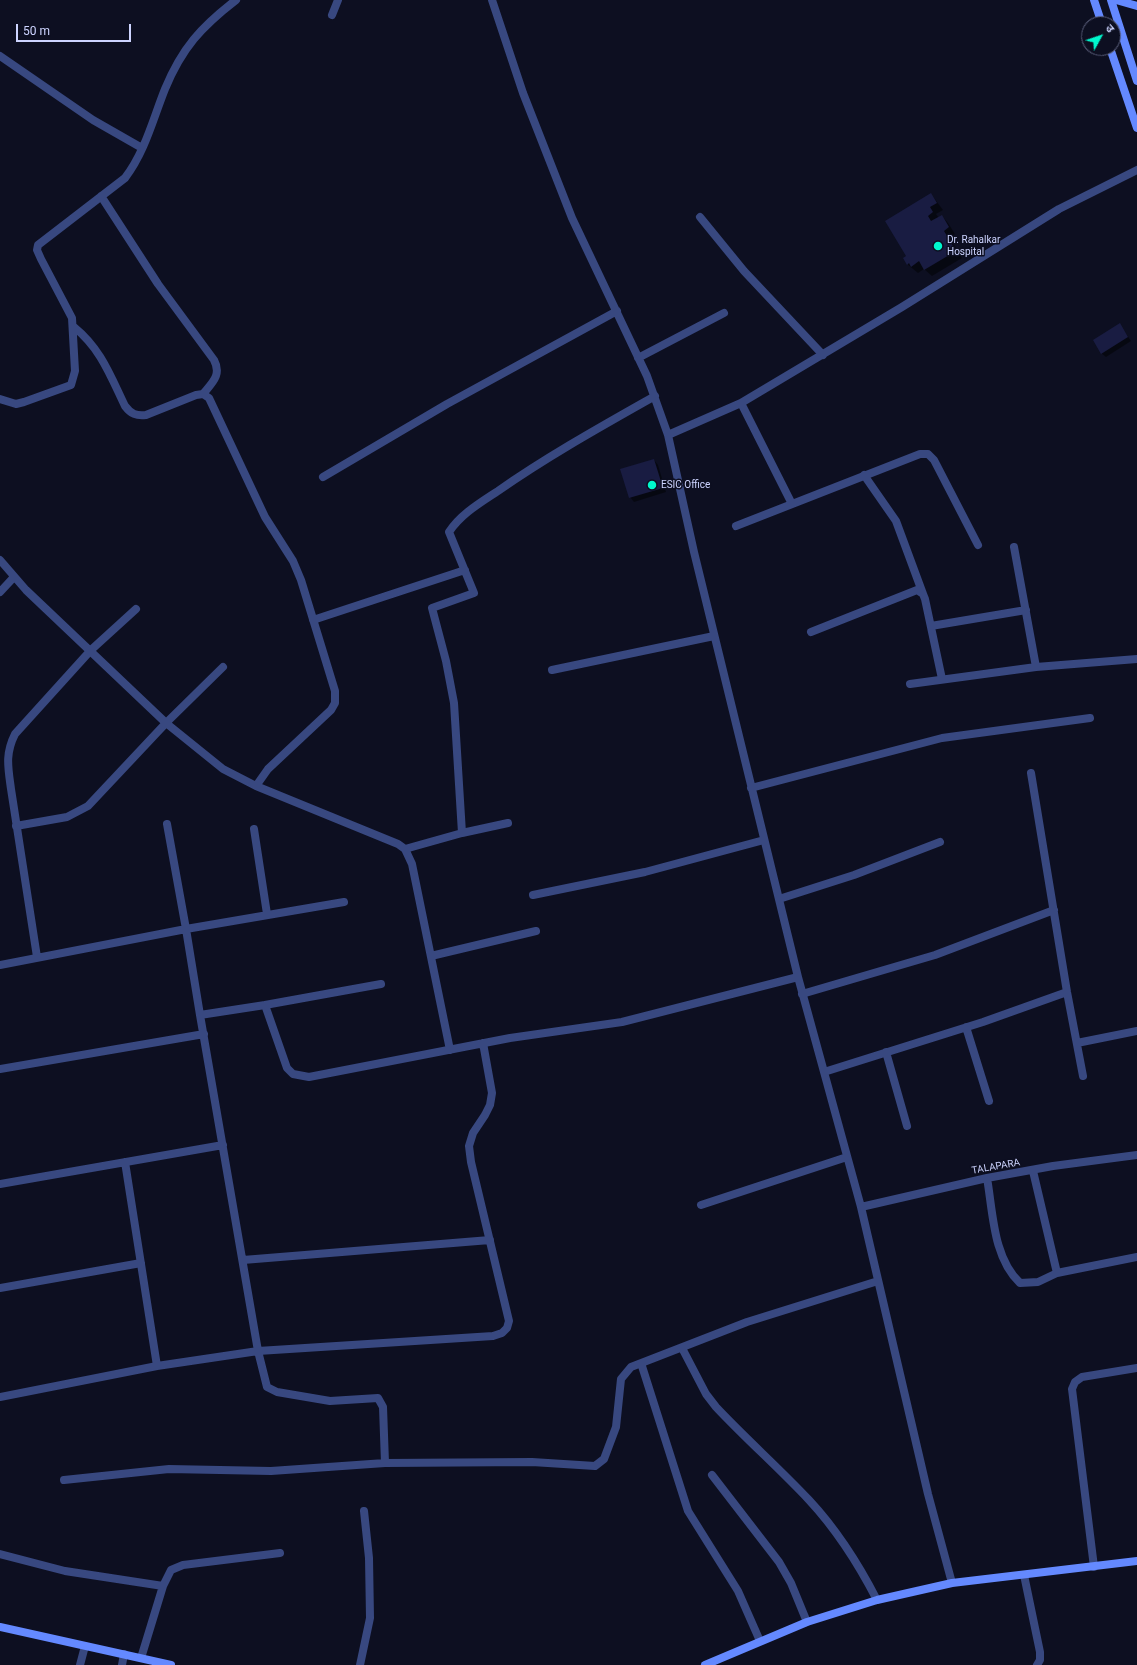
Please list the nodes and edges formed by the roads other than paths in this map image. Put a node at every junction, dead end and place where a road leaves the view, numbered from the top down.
1 (236, 0) edge
2 (338, 0) edge
3 (492, 0) edge
4 (1094, 0) edge
5 (1111, 0) edge
6 (1116, 0) edge
7 (1137, 6) edge
8 (332, 15) dead end
9 (1099, 16) edge
10 (0, 56) edge
11 (1113, 56) edge
12 (1137, 82) edge
13 (1137, 128) edge
14 (142, 148) junction
15 (1137, 170) edge
16 (101, 196) junction
17 (700, 217) dead end
18 (617, 311) junction
19 (724, 313) dead end
20 (74, 327) junction
21 (823, 355) junction
22 (638, 358) junction
23 (203, 394) junction
24 (655, 396) junction
25 (0, 399) edge
26 (741, 403) junction
27 (668, 435) junction
28 (864, 475) junction
29 (323, 477) dead end
30 (792, 504) junction
31 (736, 526) dead end
32 (978, 545) dead end
33 (1014, 547) dead end
34 (0, 560) edge
35 (465, 570) junction
36 (14, 577) junction
37 (0, 592) edge
38 (923, 594) junction
39 (136, 609) dead end
40 (1026, 610) junction
41 (313, 620) junction
42 (931, 626) junction
43 (812, 632) dead end
44 (714, 636) junction
45 (91, 650) junction
46 (1137, 659) edge
47 (223, 667) dead end
48 (1036, 667) junction
49 (552, 670) dead end
50 (942, 679) junction
51 (910, 684) dead end
52 (1090, 718) dead end
53 (166, 723) junction
54 (1031, 773) dead end
55 (256, 786) junction
56 (751, 788) junction
57 (508, 823) dead end
58 (167, 824) dead end
59 (16, 826) junction
60 (254, 829) dead end
61 (462, 833) junction
62 (764, 840) junction
63 (940, 842) dead end
64 (405, 849) junction
65 (533, 895) dead end
66 (779, 899) junction
67 (344, 902) dead end
68 (1054, 910) junction
69 (267, 914) junction
70 (186, 929) junction
71 (536, 931) dead end
72 (431, 956) junction
73 (37, 957) junction
74 (0, 964) edge
75 (798, 977) junction
76 (381, 984) dead end
77 (1067, 992) junction
78 (802, 994) junction
79 (266, 1005) junction
80 (200, 1015) junction
81 (966, 1027) junction
82 (1137, 1031) edge
83 (204, 1034) junction
84 (1077, 1042) junction
85 (483, 1043) junction
86 (450, 1050) junction
87 (886, 1052) junction
88 (0, 1069) edge
89 (824, 1072) junction
90 (1083, 1076) dead end
91 (989, 1101) dead end
92 (907, 1126) dead end
93 (223, 1145) junction
94 (1137, 1155) edge
95 (847, 1157) junction
96 (125, 1162) junction
97 (1033, 1171) junction
98 (987, 1178) junction
99 (0, 1184) edge
100 (701, 1205) dead end
101 (861, 1206) junction
102 (490, 1240) junction
103 (1137, 1257) edge
104 (243, 1260) junction
105 (141, 1263) junction
106 (1058, 1273) junction
107 (878, 1281) junction
108 (0, 1288) edge
109 (682, 1348) junction
110 (258, 1351) junction
111 (641, 1363) junction
112 (157, 1366) junction
113 (1137, 1368) edge
114 (0, 1396) edge
115 (385, 1463) junction
116 (712, 1475) dead end
117 (64, 1480) dead end
118 (364, 1511) dead end
119 (280, 1553) dead end
120 (0, 1554) edge
121 (1137, 1561) edge
122 (1094, 1567) junction
123 (1024, 1575) junction
124 (952, 1583) junction
125 (163, 1586) junction
126 (877, 1600) junction
127 (807, 1622) junction
128 (0, 1627) edge
129 (760, 1641) junction
130 (85, 1646) junction
131 (124, 1654) junction
132 (141, 1658) junction
133 (80, 1665) edge
134 (122, 1665) edge
135 (171, 1665) edge
136 (360, 1665) edge
137 (704, 1665) edge
138 (1037, 1665) edge

1 - 14 street
2 - 8 street
3 - 18 street
4 - 9 street
5 - 12 street
6 - 7 street
10 - 14 street
11 - 13 street
14 - 16 street
15 - 21 street
16 - 20 street
16 - 23 street
17 - 21 street
18 - 22 street
18 - 29 street
19 - 22 street
20 - 23 street
20 - 25 street
21 - 26 street
22 - 24 street
23 - 41 street
24 - 27 street
24 - 35 street
26 - 27 street
26 - 30 street
27 - 44 street
28 - 30 street
28 - 32 street
28 - 38 street
30 - 31 street
33 - 40 street
34 - 36 street
35 - 41 street
35 - 61 street
36 - 37 street
36 - 45 street
38 - 42 street
38 - 43 street
39 - 45 street
40 - 42 street
40 - 48 street
41 - 55 street
42 - 50 street
44 - 49 street
44 - 56 street
45 - 53 street
45 - 59 street
46 - 48 street
47 - 53 street
48 - 50 street
50 - 51 street
52 - 56 street
53 - 55 street
53 - 59 street
54 - 68 street
55 - 64 street
56 - 62 street
57 - 61 street
58 - 70 street
59 - 73 street
60 - 69 street
61 - 64 street
62 - 65 street
62 - 66 street
63 - 66 street
64 - 72 street
66 - 75 street
67 - 69 street
68 - 77 street
68 - 78 street
69 - 70 street
70 - 73 street
70 - 80 street
71 - 72 street
72 - 86 street
73 - 74 street
75 - 78 street
75 - 85 street
76 - 79 street
77 - 81 street
77 - 84 street
78 - 89 street
79 - 80 street
79 - 86 street
80 - 83 street
81 - 87 street
81 - 91 street
82 - 84 street
83 - 88 street
83 - 93 street
84 - 90 street
85 - 86 street
85 - 102 street
87 - 89 street
87 - 92 street
89 - 95 street
93 - 96 street
93 - 104 street
94 - 97 street, TALAPARA
95 - 100 street
95 - 101 street
96 - 99 street
96 - 105 street
97 - 98 street, TALAPARA
97 - 106 street
98 - 101 street, TALAPARA
98 - 106 street
101 - 107 street
102 - 104 street
102 - 110 street
103 - 106 street
104 - 110 street
105 - 108 street
105 - 112 street
107 - 109 street
107 - 124 street
109 - 111 street
109 - 126 street
110 - 112 street
110 - 115 street
111 - 115 street
111 - 129 street
112 - 114 street
113 - 122 street
115 - 117 street
116 - 127 street
118 - 136 street
119 - 125 street
120 - 125 street
121 - 122 street
122 - 123 street
123 - 124 street
123 - 138 street
124 - 126 street
125 - 132 street
126 - 127 street
127 - 129 street
128 - 130 street
129 - 137 street
130 - 131 street
130 - 133 street
131 - 132 street
131 - 134 street
132 - 135 street

